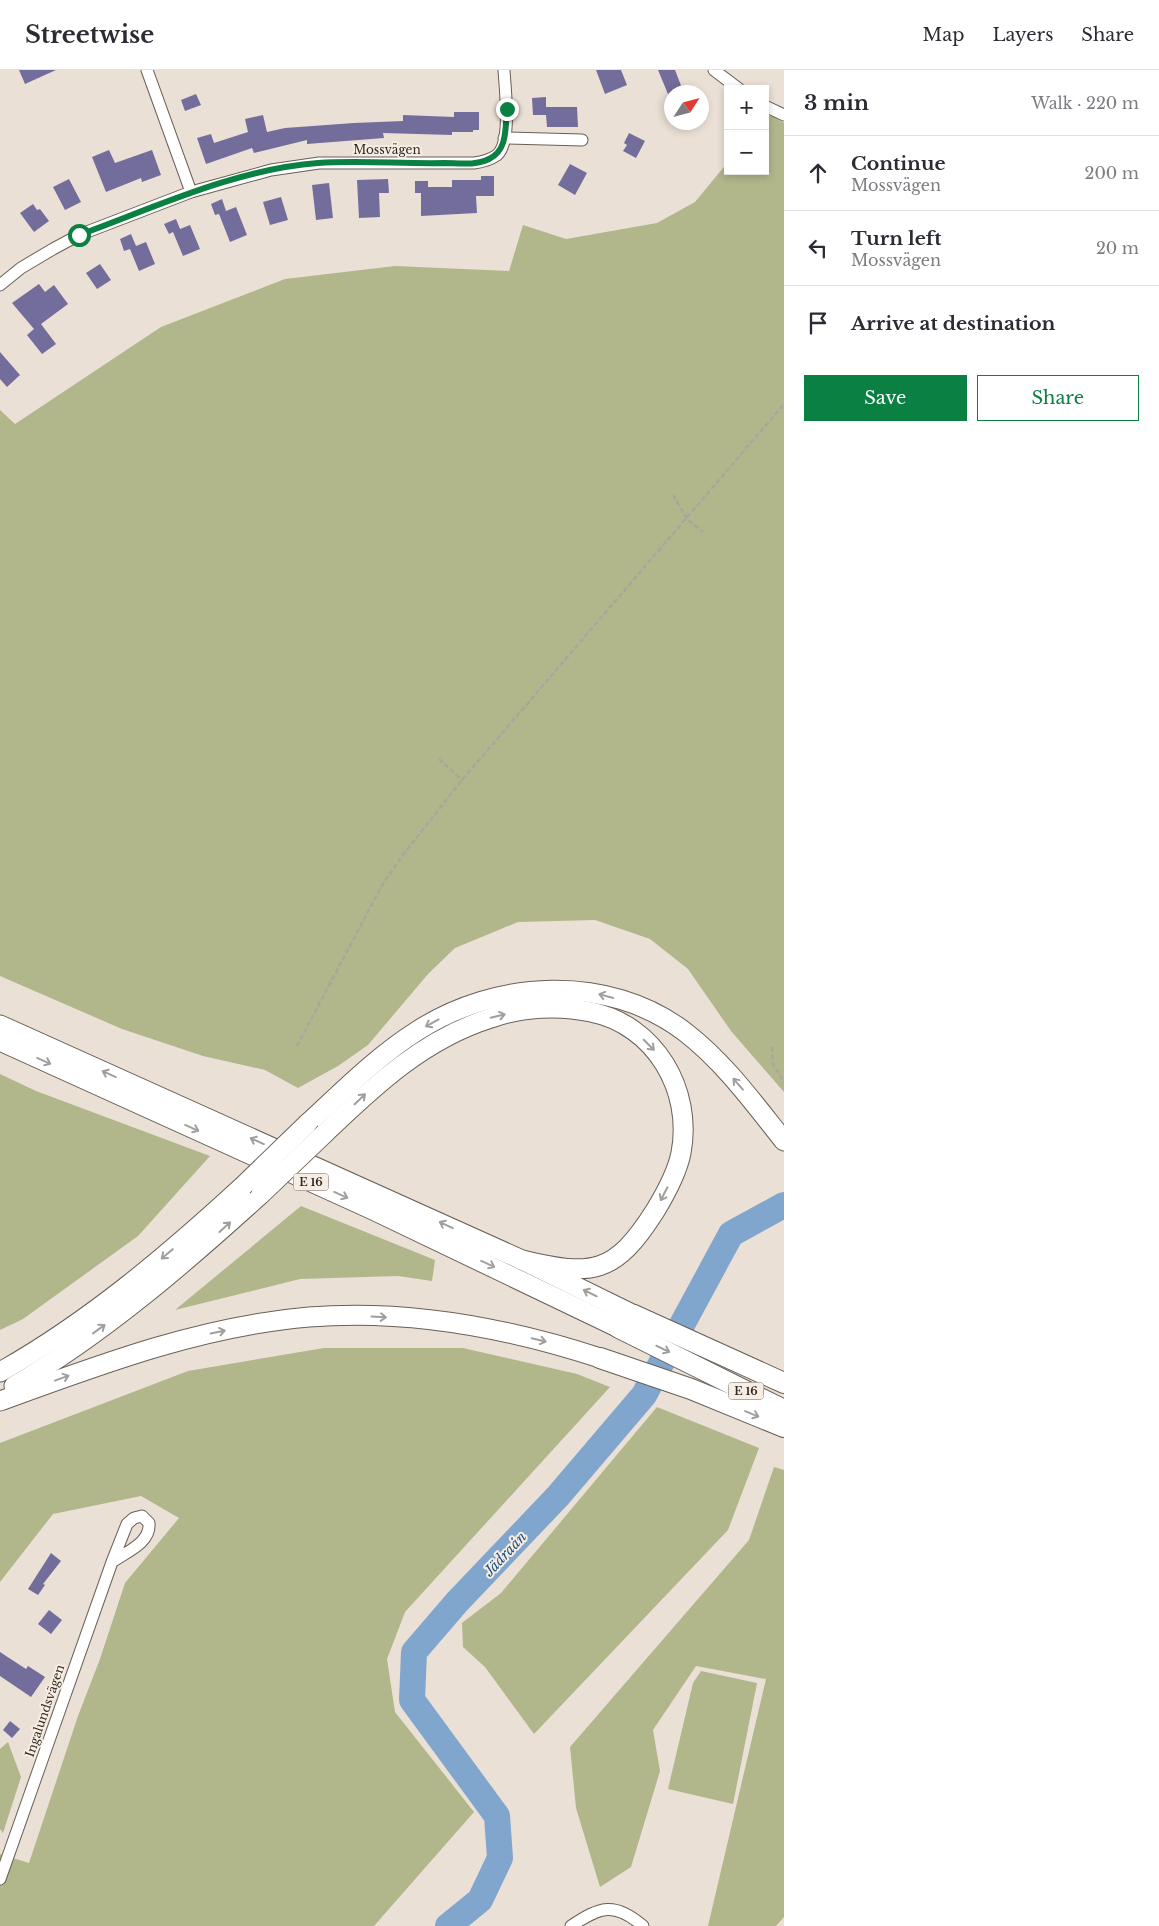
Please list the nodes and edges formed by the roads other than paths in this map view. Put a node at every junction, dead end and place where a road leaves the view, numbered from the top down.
1 (147, 70) edge
2 (504, 70) edge
3 (714, 70) edge
4 (734, 85) edge
5 (769, 108) edge
6 (784, 115) edge
7 (504, 138) junction
8 (582, 140) dead end
9 (191, 192) junction
10 (0, 285) edge
11 (0, 1025) edge
12 (0, 1041) edge
13 (784, 1141) edge
14 (522, 1260) junction
15 (626, 1321) junction
16 (600, 1358) joint
17 (0, 1372) edge
18 (784, 1383) edge
19 (0, 1395) edge
20 (0, 1401) edge
21 (784, 1410) edge
22 (784, 1427) edge
23 (112, 1562) dead end
24 (1, 1871) edge
25 (571, 1926) edge
26 (643, 1926) edge

1 - 9 street
2 - 7 street, Mossvägen
3 - 4 street
5 - 6 street
7 - 8 street
7 - 9 street, Mossvägen
9 - 10 street, Mossvägen
14 -> 11 highway, E 16
12 -> 15 highway, E 16
13 -> 17 highway, bridge
15 -> 14 highway, E 16
19 -> 14 highway, bridge
15 - 18 highway, E 16
15 -> 21 highway, E 16
20 -> 16 highway
16 -> 22 highway
23 - 24 street, Ingalundsvägen
25 - 26 street

